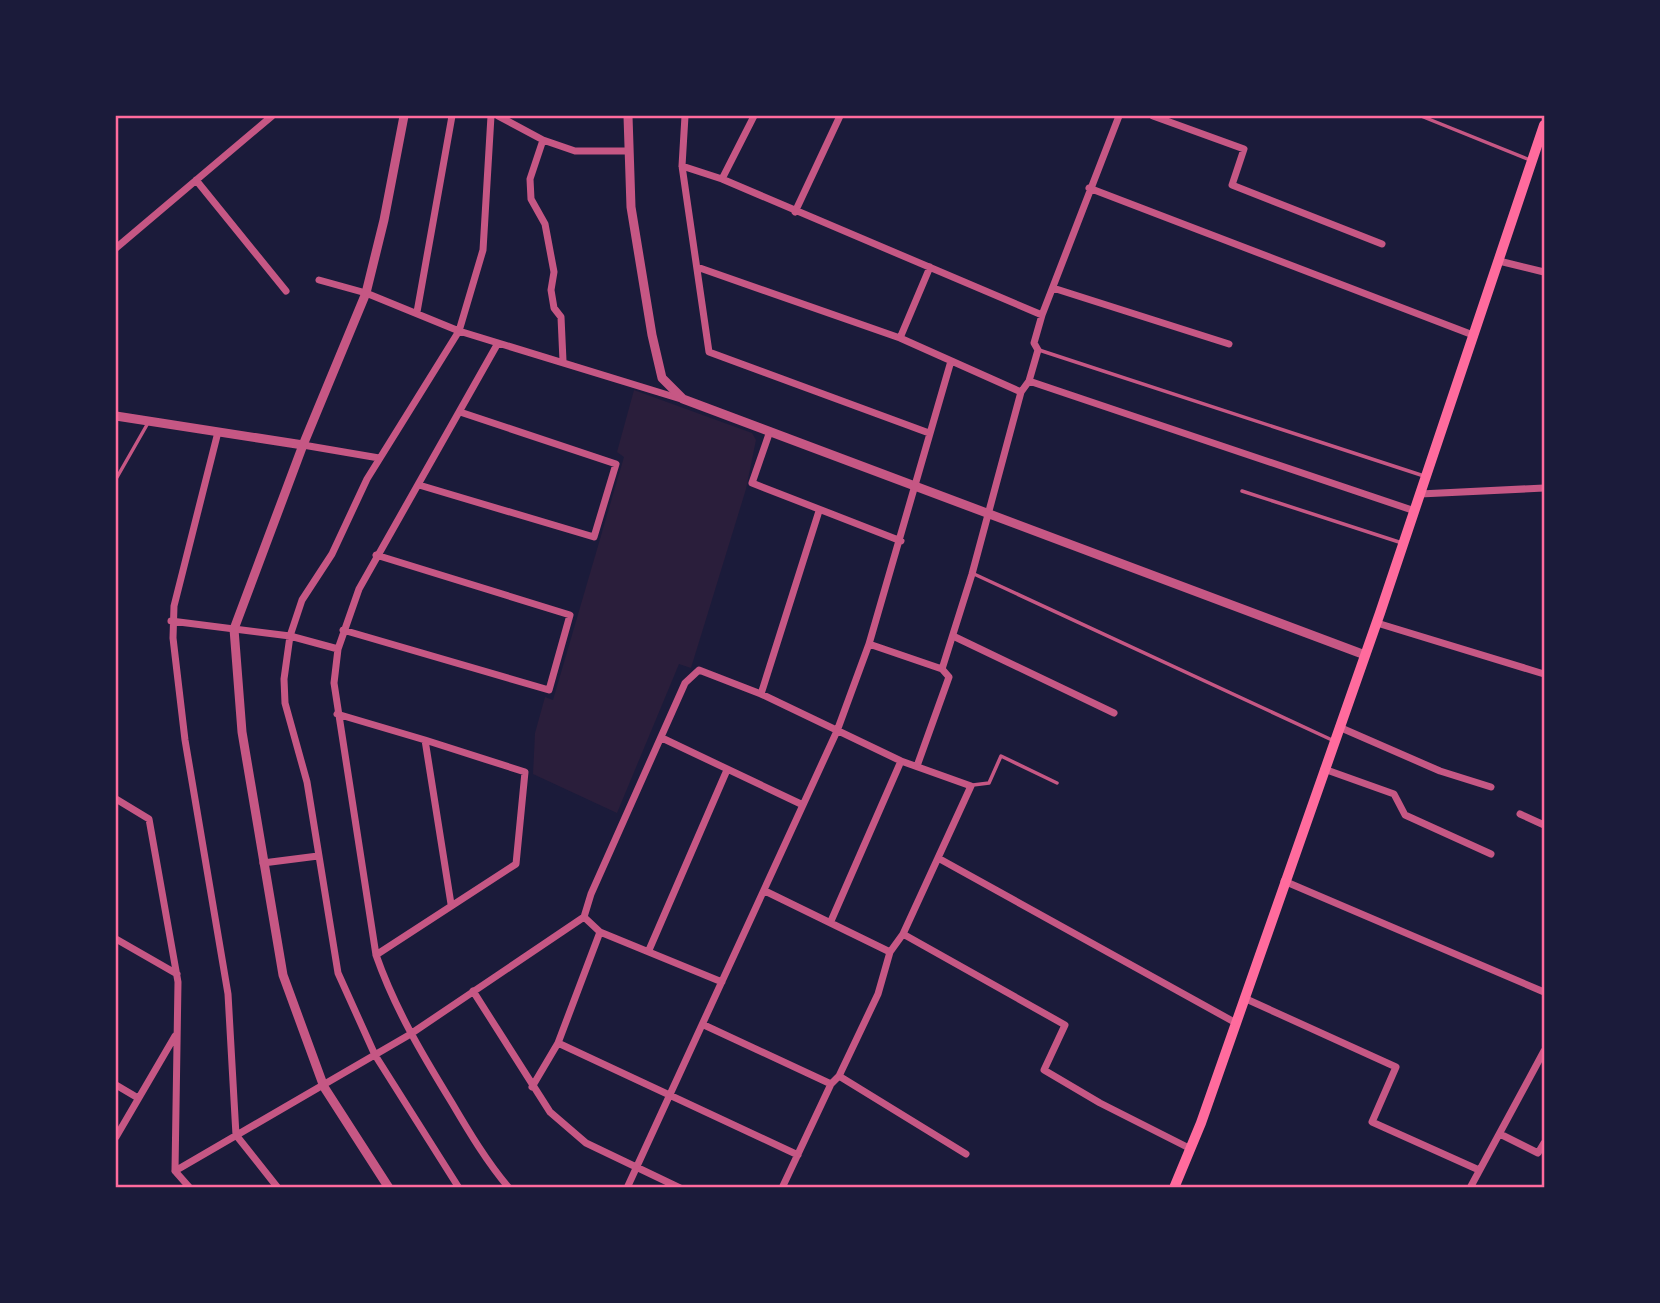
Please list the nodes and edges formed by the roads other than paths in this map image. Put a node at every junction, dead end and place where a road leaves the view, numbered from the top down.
1 (272, 116) edge
2 (404, 116) edge
3 (452, 116) edge
4 (491, 116) edge
5 (498, 116) edge
6 (628, 116) edge
7 (685, 116) edge
8 (754, 116) edge
9 (840, 116) edge
10 (1119, 116) edge
11 (1153, 116) edge
12 (1421, 116) edge
13 (1545, 125) edge
14 (543, 140) junction
15 (627, 151) junction
16 (1532, 160) junction
17 (682, 166) junction
18 (722, 179) junction
19 (196, 180) junction
20 (1089, 188) junction
21 (795, 212) junction
22 (1382, 244) dead end
23 (116, 248) edge
24 (1499, 261) junction
25 (697, 267) junction
26 (930, 267) junction
27 (1545, 272) edge
28 (319, 280) dead end
29 (1053, 288) junction
30 (286, 291) dead end
31 (366, 293) junction
32 (417, 312) junction
33 (1042, 315) junction
34 (459, 331) junction
35 (1473, 335) junction
36 (900, 338) junction
37 (498, 343) junction
38 (1229, 344) dead end
39 (1038, 349) junction
40 (563, 361) junction
41 (951, 361) junction
42 (1029, 381) junction
43 (1021, 392) junction
44 (683, 399) junction
45 (460, 412) junction
46 (116, 415) edge
47 (149, 421) junction
48 (770, 431) junction
49 (218, 432) junction
50 (929, 433) junction
51 (303, 445) junction
52 (379, 458) junction
53 (1426, 477) junction
54 (116, 479) edge
55 (418, 485) junction
56 (916, 485) junction
57 (1545, 488) edge
58 (1242, 491) dead end
59 (1420, 494) junction
60 (819, 511) junction
61 (1415, 511) junction
62 (987, 513) junction
63 (901, 541) junction
64 (1404, 544) junction
65 (376, 555) junction
66 (972, 574) junction
67 (171, 621) junction
68 (1377, 623) junction
69 (234, 629) junction
70 (344, 630) junction
71 (290, 636) junction
72 (953, 636) junction
73 (870, 644) junction
74 (338, 649) junction
75 (1366, 655) junction
76 (942, 669) junction
77 (1545, 674) edge
78 (761, 694) junction
79 (1114, 713) dead end
80 (337, 715) junction
81 (1339, 727) junction
82 (836, 731) junction
83 (662, 738) junction
84 (425, 740) junction
85 (1334, 741) junction
86 (901, 761) junction
87 (917, 766) junction
88 (1324, 769) junction
89 (727, 771) junction
90 (1057, 783) dead end
91 (971, 786) junction
92 (1491, 787) dead end
93 (116, 799) edge
94 (803, 805) junction
95 (1520, 814) dead end
96 (1545, 825) edge
97 (1491, 854) dead end
98 (318, 856) junction
99 (938, 858) junction
100 (263, 863) junction
101 (1284, 881) junction
102 (765, 891) junction
103 (451, 905) junction
104 (584, 917) junction
105 (831, 921) junction
106 (600, 932) junction
107 (903, 934) junction
108 (116, 939) edge
109 (649, 950) junction
110 (890, 952) junction
111 (376, 955) junction
112 (177, 974) junction
113 (722, 982) junction
114 (473, 991) junction
115 (1545, 992) edge
116 (1244, 998) junction
117 (1236, 1023) junction
118 (704, 1025) junction
119 (410, 1035) junction
120 (176, 1036) junction
121 (558, 1043) junction
122 (1545, 1051) edge
123 (376, 1055) junction
124 (839, 1076) junction
125 (831, 1084) junction
126 (116, 1085) edge
127 (324, 1087) junction
128 (532, 1087) junction
129 (671, 1097) junction
130 (138, 1098) junction
131 (1500, 1134) junction
132 (236, 1135) junction
133 (116, 1137) edge
134 (1545, 1143) edge
135 (1191, 1149) junction
136 (966, 1154) dead end
137 (797, 1155) junction
138 (637, 1168) junction
139 (1479, 1170) junction
140 (174, 1171) junction
141 (188, 1187) edge
142 (278, 1188) edge
143 (389, 1188) edge
144 (459, 1188) edge
145 (509, 1188) edge
146 (627, 1188) edge
147 (681, 1188) edge
148 (782, 1188) edge
149 (1174, 1188) edge
150 (1470, 1188) edge

1 - 19 street
2 - 31 street
3 - 32 street
4 - 34 street
5 - 14 street
6 - 15 street
7 - 17 street
8 - 18 street
9 - 21 street
10 - 20 street
11 - 22 street
12 - 16 lane
13 - 16 main road
14 - 15 street
14 - 40 street
15 - 44 street
16 - 24 main road
17 - 18 street
17 - 25 street
18 - 21 street
19 - 23 street
19 - 30 street
20 - 29 street
20 - 35 street
21 - 26 street
24 - 27 street
24 - 35 main road
25 - 36 street
25 - 50 street
26 - 33 street
26 - 36 street
28 - 31 street
29 - 33 street
29 - 38 street
31 - 32 street
31 - 51 street
32 - 34 street
33 - 39 street
34 - 37 street
34 - 52 street
35 - 53 main road
36 - 41 street
37 - 40 street
37 - 45 street
39 - 42 street
39 - 53 lane
40 - 44 street
41 - 43 street
41 - 50 street
42 - 43 street
42 - 61 street
43 - 62 street
44 - 48 street
45 - 55 street
45 - 55 street
46 - 47 street
47 - 49 street
47 - 54 lane
48 - 56 street
48 - 60 street
49 - 51 street
49 - 67 street
50 - 56 street
51 - 52 street
51 - 69 street
52 - 71 street
53 - 59 main road
55 - 65 street
56 - 62 street
56 - 63 street
57 - 59 street
58 - 64 lane
59 - 61 main road
60 - 63 street
60 - 78 street
61 - 64 main road
62 - 66 street
62 - 75 street
63 - 73 street
64 - 68 main road
65 - 70 street
65 - 70 street
66 - 72 street
66 - 85 lane
67 - 69 street
67 - 132 street
68 - 75 main road
68 - 77 street
69 - 71 street
69 - 100 street
70 - 74 street
71 - 74 street
71 - 98 street
72 - 76 street
72 - 79 street
73 - 76 street
73 - 82 street
74 - 80 street
75 - 81 main road
76 - 87 street
78 - 82 street
78 - 83 street
80 - 84 street
80 - 111 street
81 - 85 main road
81 - 92 street
82 - 86 street
82 - 94 street
83 - 89 street
83 - 104 street
84 - 103 street
84 - 103 street
85 - 88 main road
86 - 87 street
86 - 105 street
87 - 91 street
88 - 97 street
88 - 101 main road
89 - 94 street
89 - 109 street
90 - 91 lane
91 - 99 street
93 - 112 street
94 - 102 street
95 - 96 street
98 - 100 street
98 - 123 street
99 - 107 street
99 - 117 street
100 - 127 street
101 - 115 street
101 - 116 main road
102 - 105 street
102 - 113 street
103 - 111 street
104 - 106 street
104 - 114 street
105 - 110 street
106 - 109 street
106 - 121 street
107 - 110 street
107 - 135 street
108 - 112 street
109 - 113 street
110 - 124 street
111 - 119 street
112 - 120 street
113 - 118 street
114 - 119 street
114 - 128 street
116 - 117 main road
116 - 139 street
117 - 135 main road
118 - 125 street
118 - 129 street
119 - 123 street
119 - 145 street
120 - 130 street
120 - 140 street
121 - 128 street
121 - 129 street
122 - 131 street
123 - 127 street
123 - 144 street
124 - 125 street
124 - 136 street
125 - 137 street
126 - 130 street
127 - 132 street
127 - 143 street
128 - 138 street
129 - 137 street
129 - 138 street
130 - 133 street
131 - 134 street
131 - 139 street
132 - 140 street
132 - 142 street
135 - 149 main road
137 - 148 street
138 - 146 street
138 - 147 street
139 - 150 street
140 - 141 street

